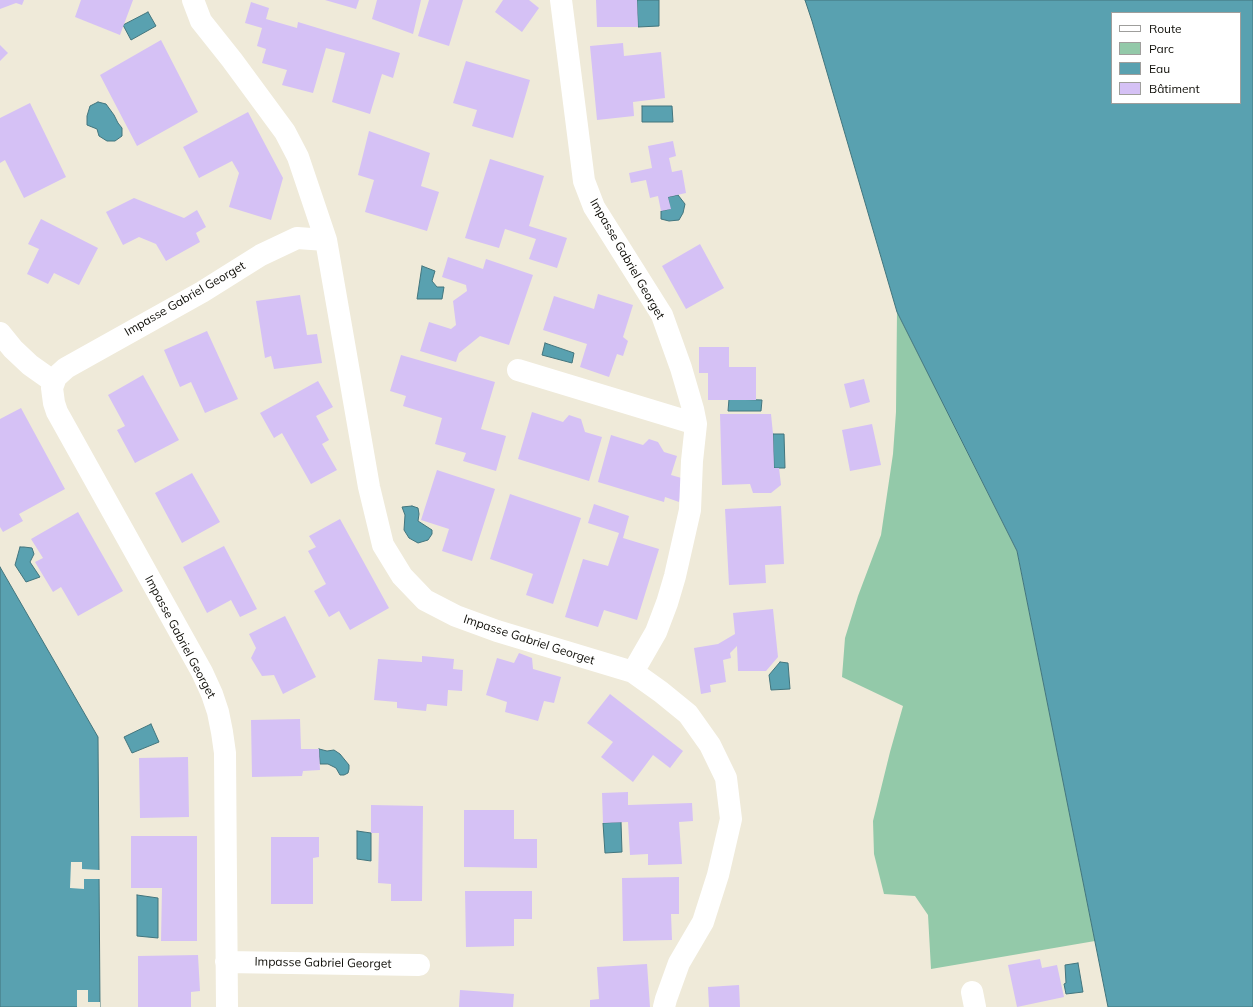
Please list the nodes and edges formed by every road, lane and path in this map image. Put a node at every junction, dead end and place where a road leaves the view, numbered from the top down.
1 (193, 0) edge
2 (561, 0) edge
3 (326, 240) junction
4 (0, 334) edge
5 (518, 370) dead end
6 (54, 382) junction
7 (696, 424) junction
8 (633, 672) junction
9 (226, 962) junction
10 (419, 965) dead end
11 (227, 1007) edge
12 (664, 1007) edge

1 - 3 street, Impasse Gabriel Georget
2 - 7 street, Impasse Gabriel Georget
3 - 6 street, Impasse Gabriel Georget
3 - 8 street, Impasse Gabriel Georget
4 - 6 street
5 - 7 street
6 - 9 street, Impasse Gabriel Georget
7 - 8 street, Impasse Gabriel Georget
8 - 12 street, Impasse Gabriel Georget
9 - 10 street, Impasse Gabriel Georget
9 - 11 street, Impasse Gabriel Georget

